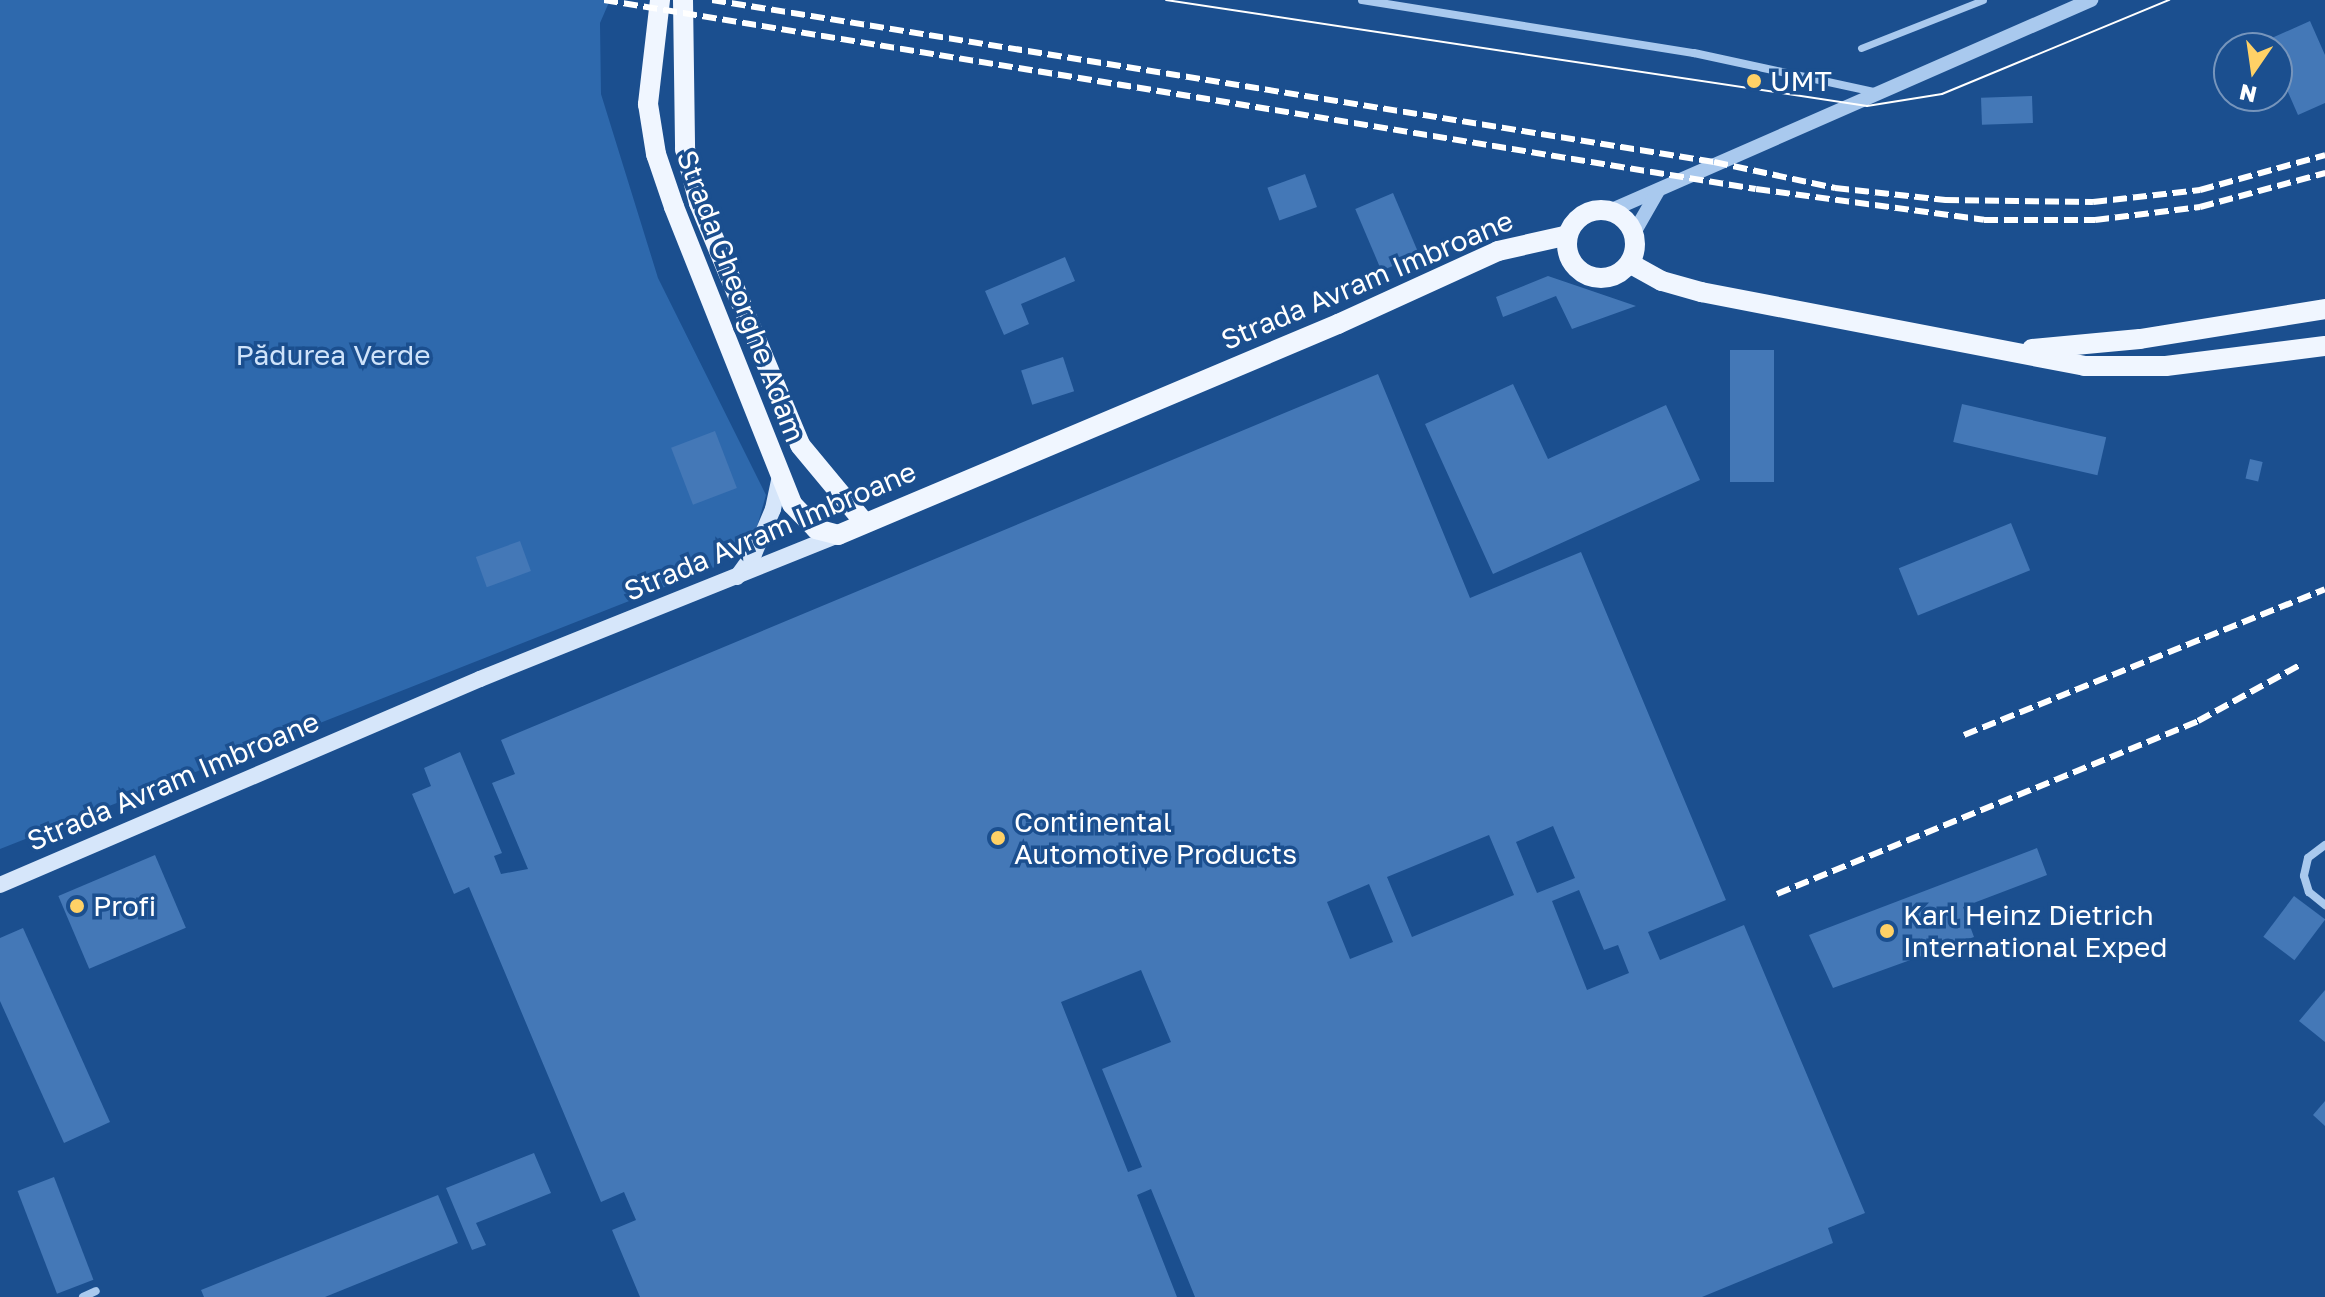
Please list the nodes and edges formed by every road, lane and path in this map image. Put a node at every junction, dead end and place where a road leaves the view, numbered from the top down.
1 (660, 0) edge
2 (683, 0) edge
3 (1362, 0) edge
4 (1983, 0) edge
5 (2091, 0) edge
6 (1861, 48) dead end
7 (1876, 92) junction
8 (1658, 190) junction
9 (1605, 213) junction
10 (1635, 231) junction
11 (1564, 236) junction
12 (1631, 264) junction
13 (2325, 309) edge
14 (2325, 346) edge
15 (2006, 351) junction
16 (780, 475) junction
17 (864, 522) junction
18 (838, 535) junction
19 (736, 579) junction
20 (2325, 845) edge
21 (0, 885) edge
22 (2325, 905) edge
23 (96, 1291) dead end
24 (83, 1297) edge

1 - 16 main road, Strada Gheorghe Adam
2 - 17 main road, Strada Gheorghe Adam
3 - 7 street
4 - 6 street
5 - 7 street
7 - 8 street
8 - 9 street
8 - 10 street
9 - 10 main road
9 - 11 main road
10 - 12 main road
11 - 12 main road
11 - 17 main road, Strada Avram Imbroane
12 - 15 main road
13 - 15 main road
14 - 15 main road
16 - 18 main road, Strada Gheorghe Adam
16 - 19 main road
17 - 18 main road, Strada Avram Imbroane
18 - 19 main road, Strada Avram Imbroane
19 - 21 main road, Strada Avram Imbroane
20 - 22 street
23 - 24 street

